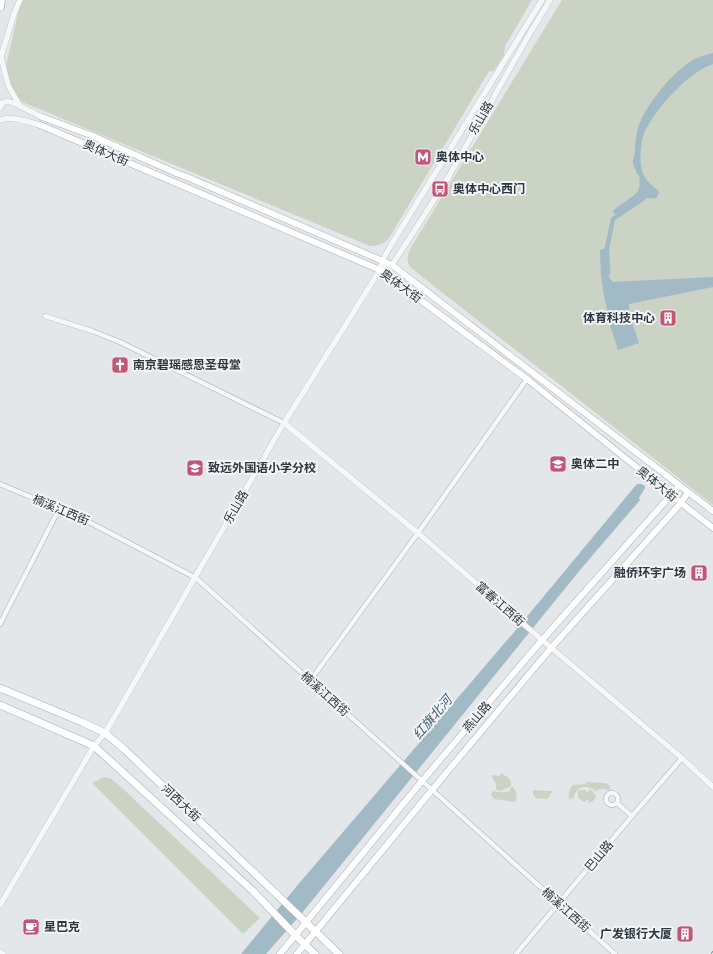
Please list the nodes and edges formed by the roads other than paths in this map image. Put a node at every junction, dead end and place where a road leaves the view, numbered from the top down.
1 (1, 0) edge
2 (20, 0) edge
3 (542, 0) edge
4 (550, 0) edge
5 (0, 7) edge
6 (0, 58) edge
7 (20, 106) junction
8 (0, 108) edge
9 (42, 116) joint
10 (8, 118) junction
11 (0, 120) edge
12 (40, 126) joint
13 (382, 261) junction
14 (392, 265) junction
15 (380, 270) junction
16 (45, 316) dead end
17 (527, 379) junction
18 (284, 423) junction
19 (0, 484) edge
20 (680, 486) junction
21 (688, 492) junction
22 (671, 495) junction
23 (681, 504) junction
24 (59, 509) junction
25 (713, 512) edge
26 (713, 528) edge
27 (418, 533) junction
28 (196, 578) junction
29 (0, 624) edge
30 (542, 640) junction
31 (551, 648) junction
32 (310, 681) junction
33 (0, 688) edge
34 (0, 705) edge
35 (105, 733) junction
36 (94, 746) junction
37 (682, 758) junction
38 (422, 781) junction
39 (713, 787) edge
40 (432, 790) junction
41 (617, 803) dead end
42 (632, 816) junction
43 (559, 904) junction
44 (0, 905) edge
45 (306, 923) junction
46 (316, 932) junction
47 (296, 936) junction
48 (305, 945) junction
49 (0, 952) edge
50 (3, 954) edge
51 (280, 954) edge
52 (297, 954) edge
53 (315, 954) edge
54 (338, 954) edge
55 (516, 954) edge
56 (615, 954) edge

1 - 5 highway
2 - 6 street
3 - 13 street, 乐山路
4 - 14 street, 乐山路
6 - 7 street
7 - 8 street
7 - 9 street
8 - 10 street
9 - 13 main road, 奥体大街
10 - 11 street
10 - 12 street
12 - 15 main road, 奥体大街
13 - 14 main road, 奥体大街
13 - 15 street, 乐山路
14 - 15 street
14 - 20 main road, 奥体大街
15 - 17 main road, 奥体大街
15 - 18 street, 乐山路
16 - 18 street
17 - 22 main road, 奥体大街
17 - 27 street
18 - 27 street, 富春江西街
18 - 28 street, 乐山路
19 - 24 street, 楠溪江西街
20 - 21 main road, 奥体大街
20 - 22 main road, 燕山路
21 - 23 main road, 燕山路
21 - 25 main road, 奥体大街
22 - 23 main road, 奥体大街
22 - 30 main road, 燕山路
23 - 26 main road, 奥体大街
23 - 31 main road, 燕山路
24 - 28 street, 楠溪江西街
24 - 29 street
27 - 30 street, 富春江西街
27 - 32 street
28 - 32 street, 楠溪江西街
28 - 35 street, 乐山路
30 - 31 street, 富春江西街
30 - 38 main road, 燕山路
31 - 37 street, 富春江西街
31 - 40 main road, 燕山路
32 - 38 street, 楠溪江西街
33 - 35 main road, 河西大街
34 - 36 main road, 河西大街
35 - 36 street, 乐山路
35 - 45 main road, 河西大街
36 - 44 street, 乐山路
36 - 47 main road, 河西大街
37 - 39 street, 富春江西街
37 - 42 street, 巴山路
38 - 40 street, 楠溪江西街
38 - 45 main road, 燕山路
40 - 43 street, 楠溪江西街
40 - 46 main road, 燕山路
41 - 42 street
42 - 43 street, 巴山路
43 - 55 street, 巴山路
43 - 56 street, 楠溪江西街
45 - 46 main road, 河西大街
45 - 47 main road, 燕山路
46 - 48 main road, 燕山路
46 - 54 main road, 河西大街
47 - 48 main road, 河西大街
47 - 51 main road, 燕山路
48 - 52 main road, 燕山路
48 - 53 main road, 河西大街
49 - 50 street

